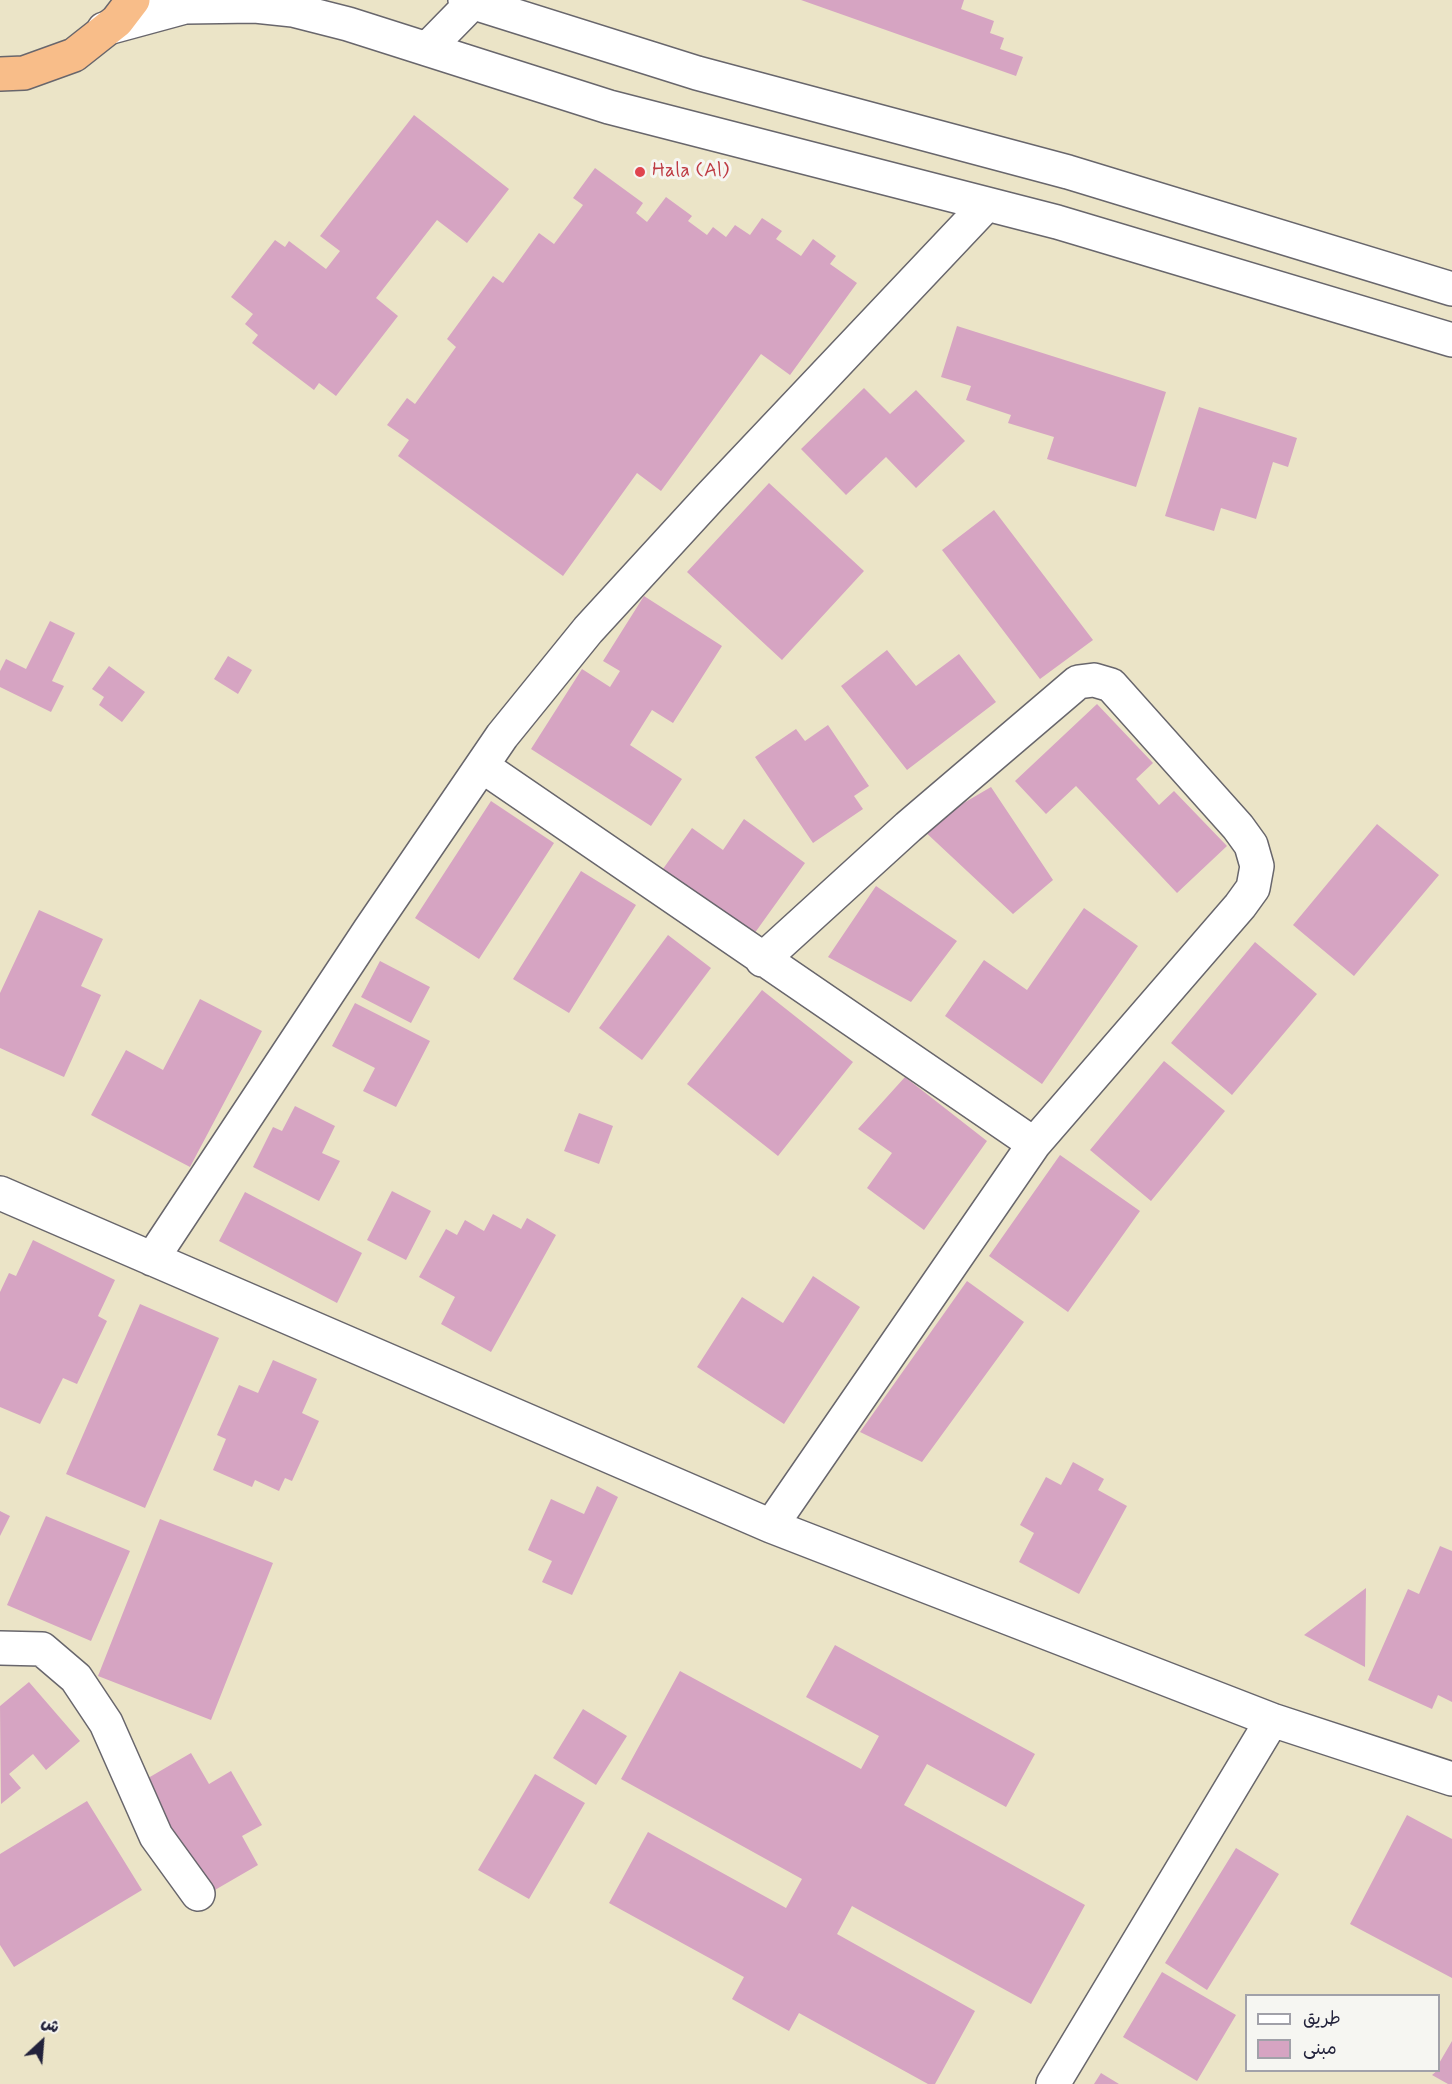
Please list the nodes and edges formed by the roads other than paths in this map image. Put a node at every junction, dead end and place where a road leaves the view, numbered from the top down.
1 (133, 0) edge
2 (471, 1) edge
3 (104, 28) junction
4 (427, 49) junction
5 (8, 78) edge
6 (987, 204) junction
7 (1452, 289) edge
8 (1452, 340) edge
9 (482, 766) junction
10 (762, 960) junction
11 (1034, 1144) junction
12 (0, 1193) edge
13 (152, 1258) junction
14 (771, 1526) junction
15 (0, 1648) edge
16 (1272, 1720) junction
17 (1452, 1779) edge
18 (198, 1894) dead end
19 (1053, 2084) edge

1 - 3 highway
2 - 4 street
2 - 7 street
3 - 4 street
3 - 5 highway
4 - 6 street
6 - 8 street
6 - 9 street
9 - 10 street
9 - 13 street
10 - 11 street
10 - 11 street
11 - 14 street
12 - 13 street
13 - 14 street
14 - 16 street
15 - 18 street
16 - 17 street
16 - 19 street

